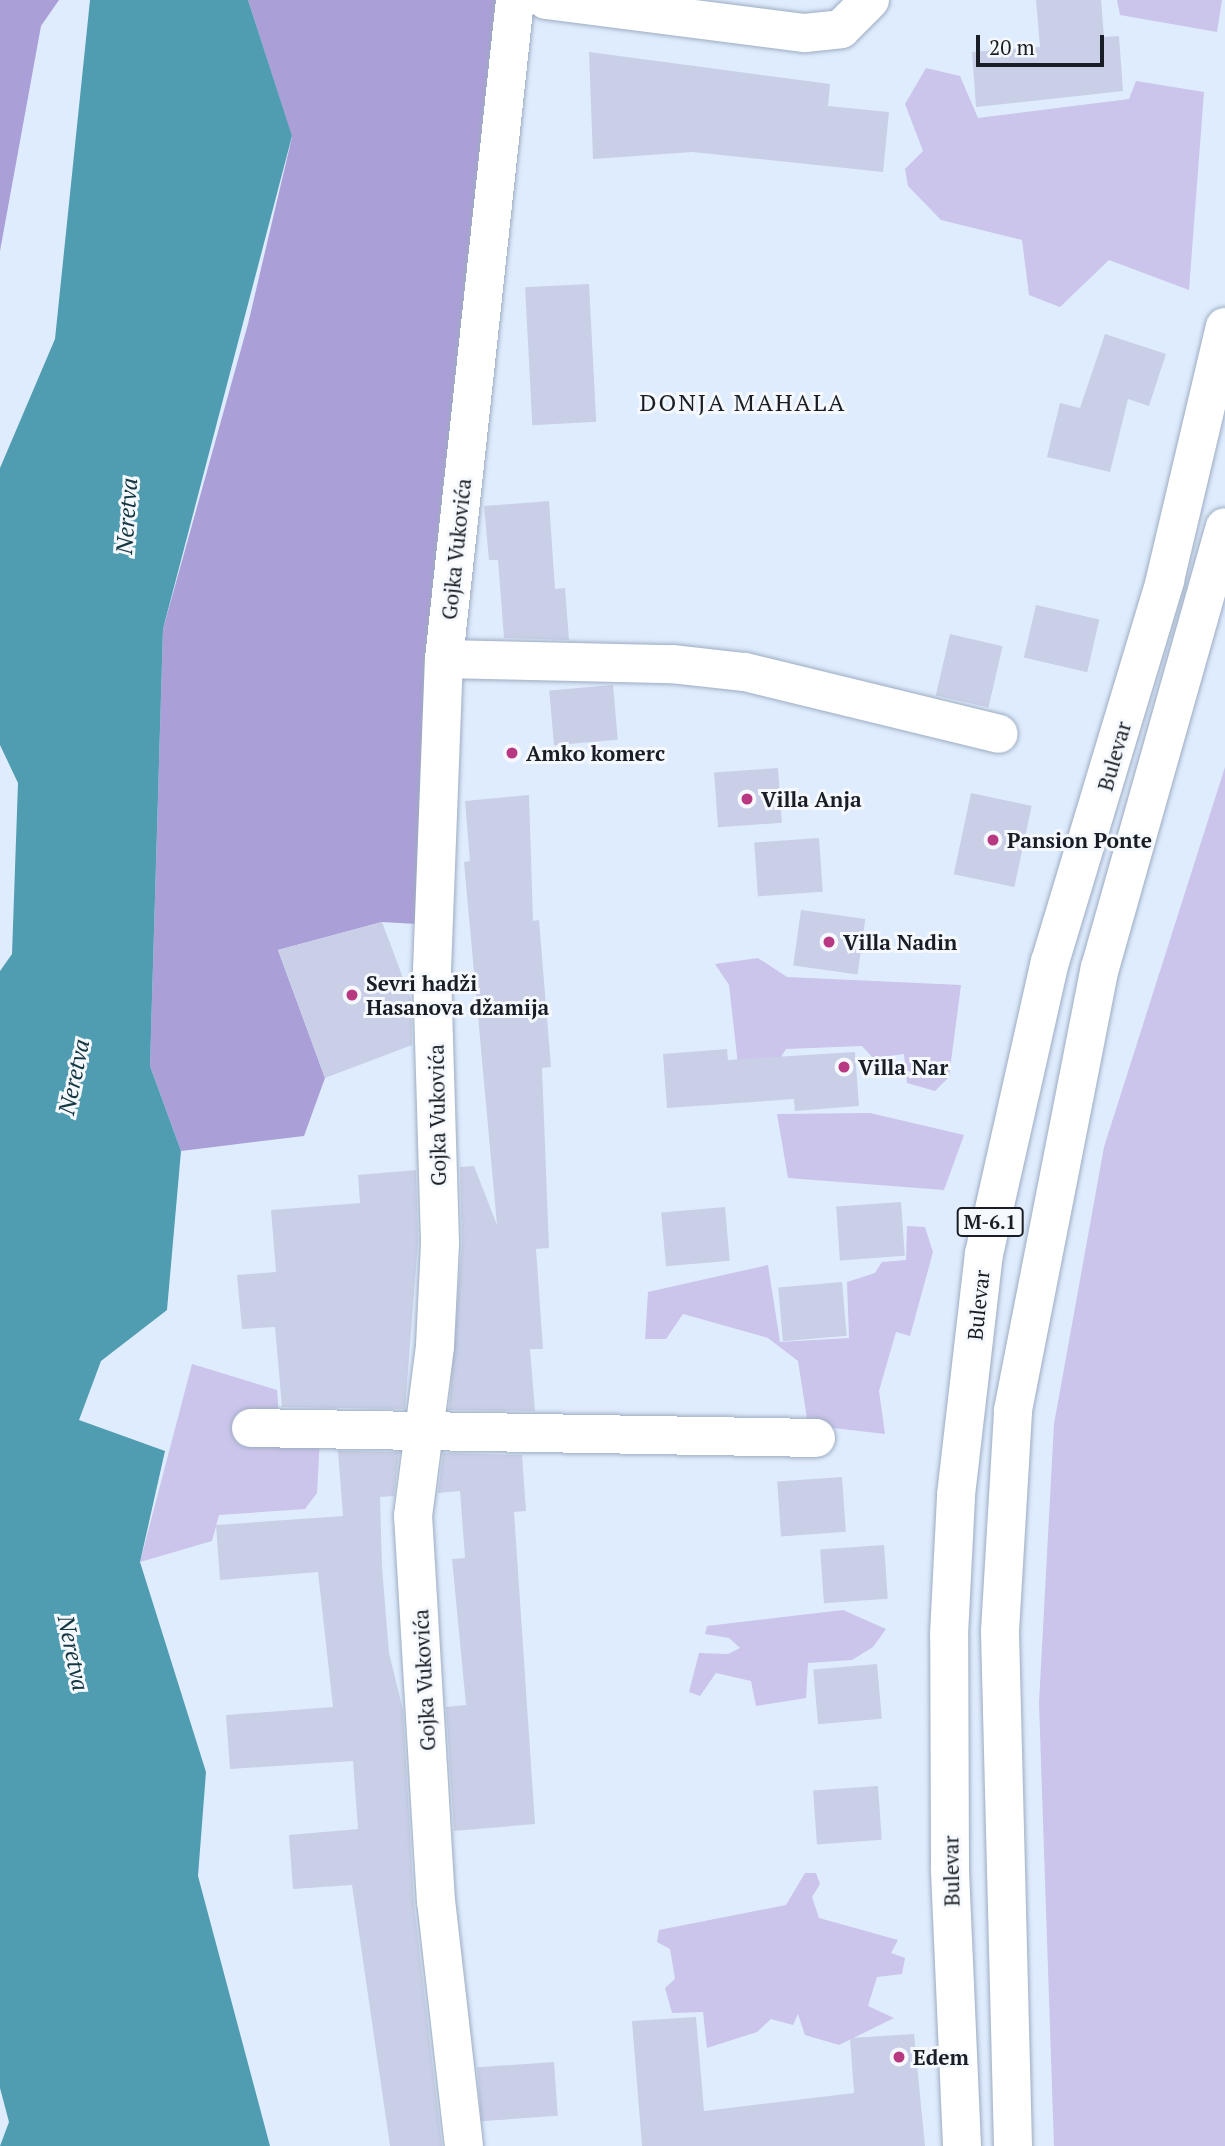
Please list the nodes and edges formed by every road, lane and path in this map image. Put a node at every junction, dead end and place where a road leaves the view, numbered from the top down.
1 (515, 0) edge
2 (546, 0) edge
3 (870, 0) edge
4 (1225, 327) edge
5 (1225, 527) edge
6 (444, 659) junction
7 (999, 734) dead end
8 (251, 1428) dead end
9 (419, 1430) junction
10 (816, 1438) dead end
11 (464, 2146) edge
12 (962, 2146) edge
13 (1013, 2146) edge

1 - 6 main road, Gojka Vukovića
2 - 3 main road
4 - 12 main road, Bulevar / M-6.1
5 - 13 main road, M-6.1
6 - 7 main road
6 - 9 main road, Gojka Vukovića
8 - 9 main road
9 - 10 main road
9 - 11 main road, Gojka Vukovića

